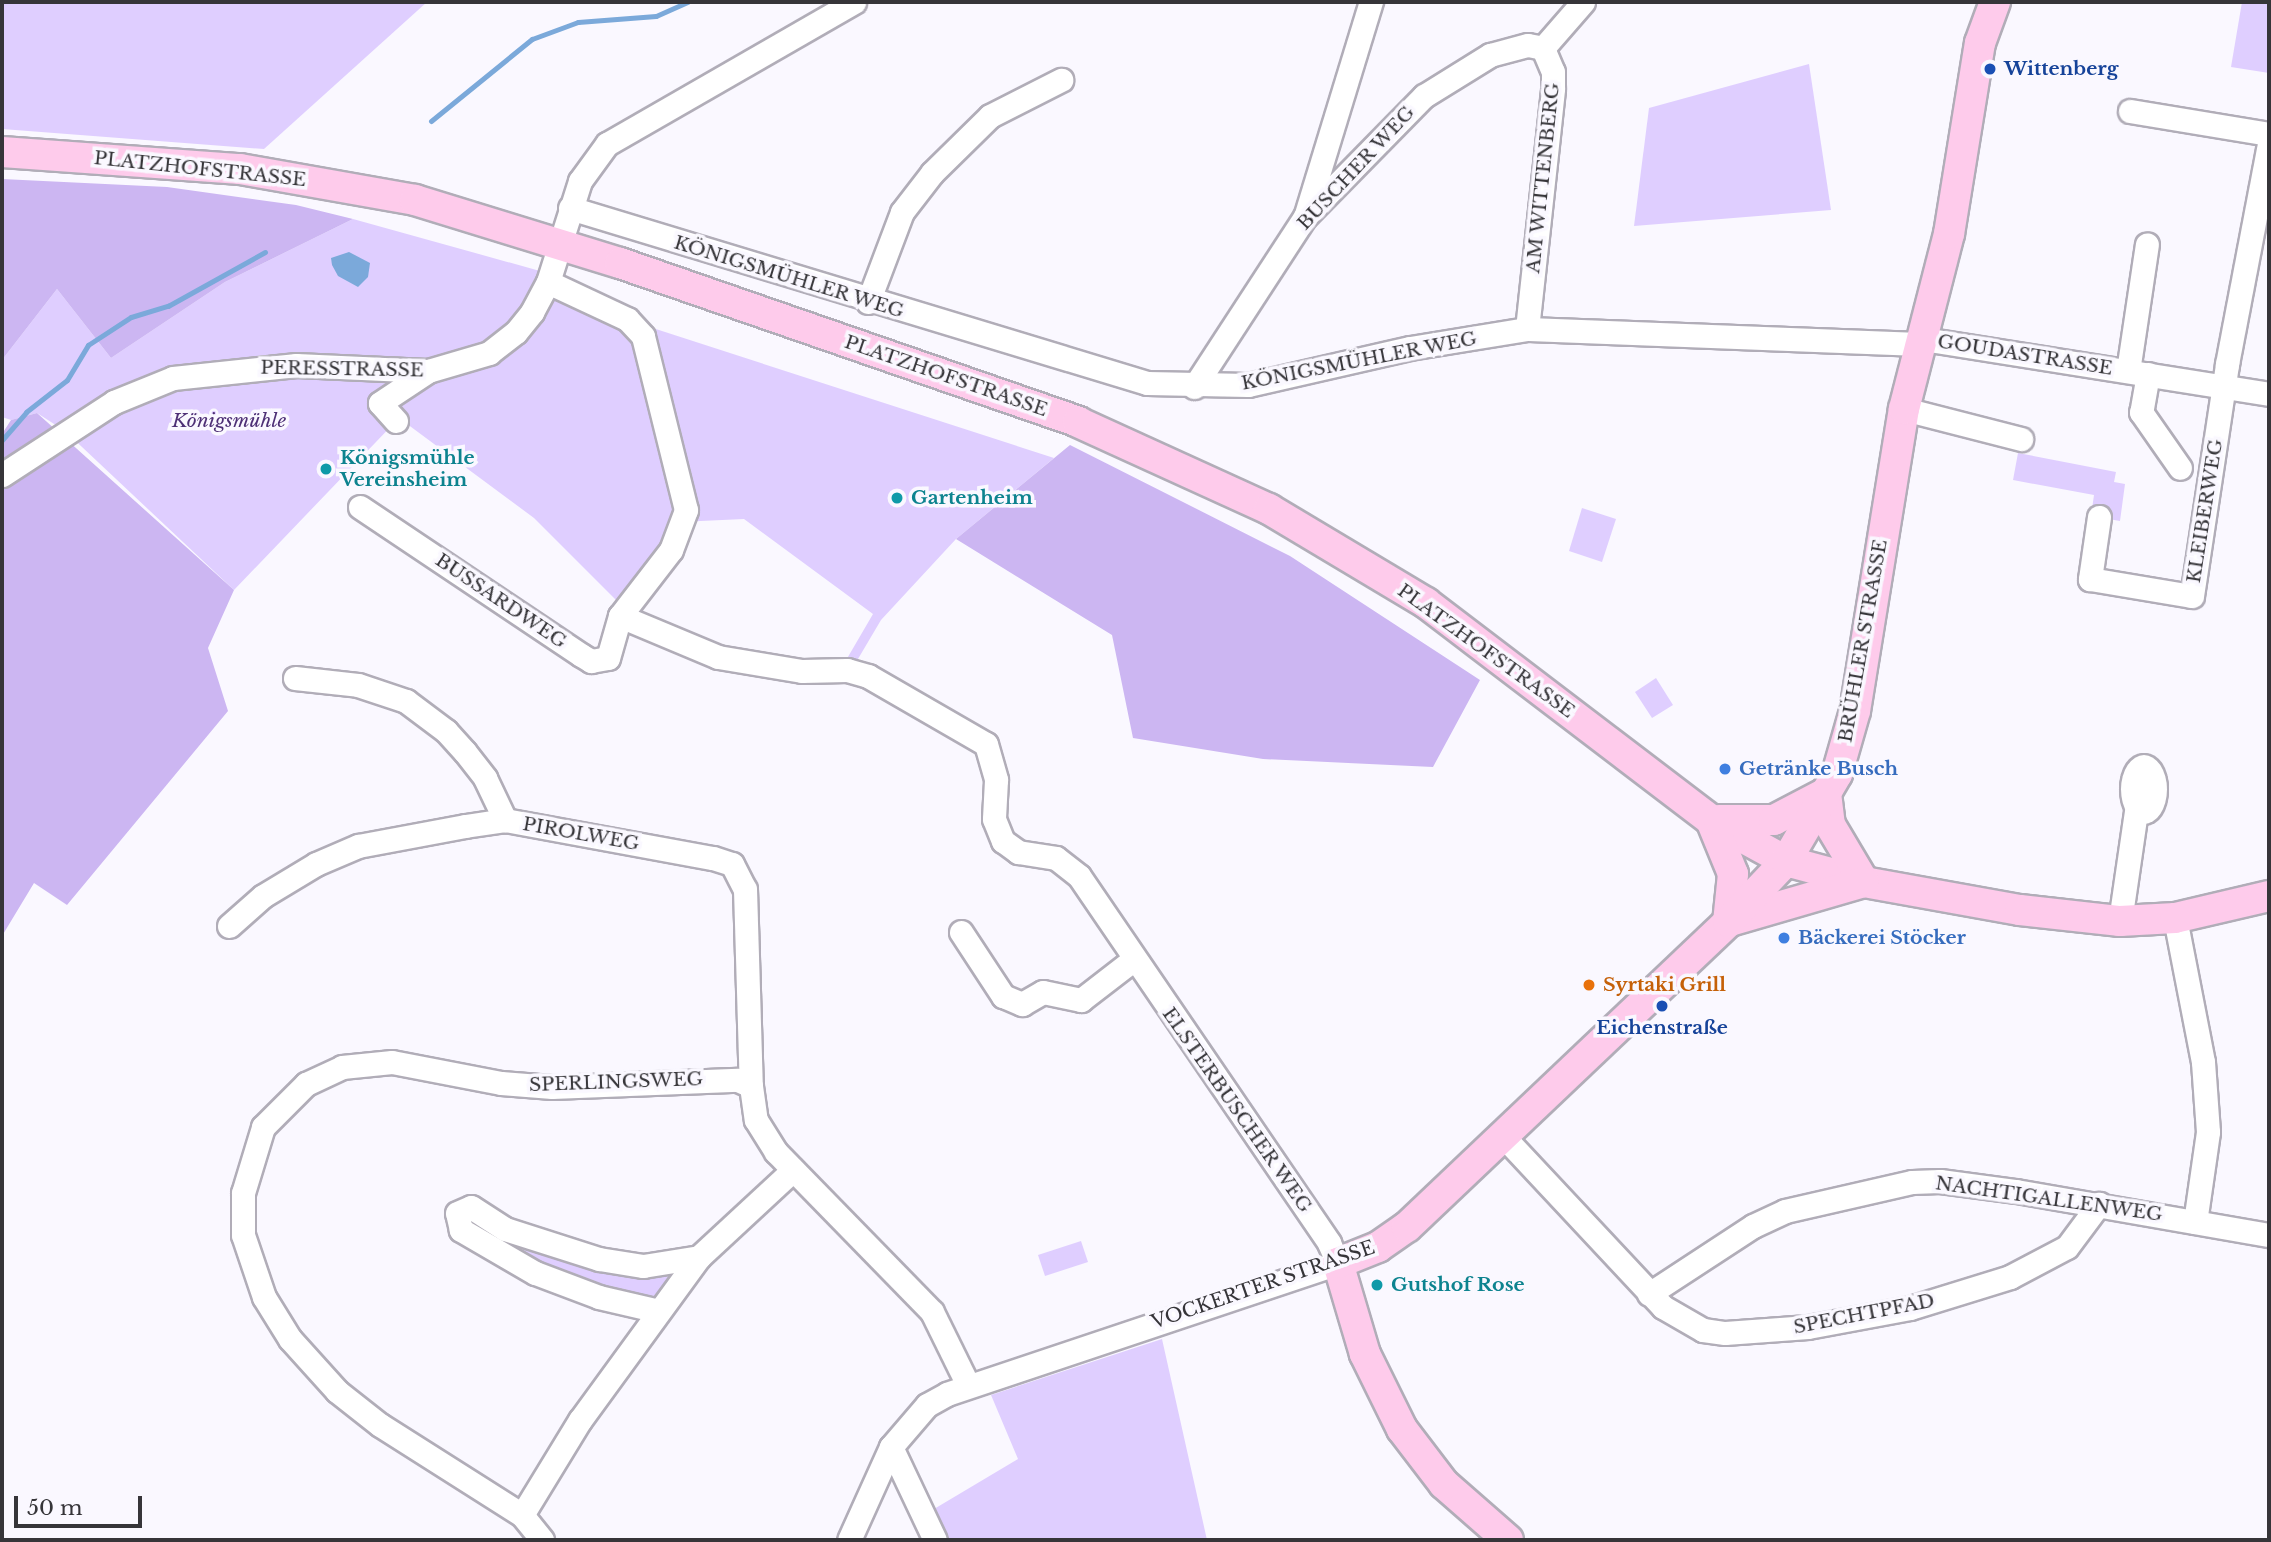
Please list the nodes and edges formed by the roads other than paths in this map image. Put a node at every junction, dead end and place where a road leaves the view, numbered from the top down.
1 (854, 2) edge
2 (1371, 2) edge
3 (1583, 2) edge
4 (1995, 2) edge
5 (1544, 48) junction
6 (1061, 80) dead end
7 (2130, 111) dead end
8 (2269, 134) edge
9 (2269, 144) edge
10 (2, 152) edge
11 (573, 200) junction
12 (1305, 217) junction
13 (560, 244) junction
14 (2147, 244) dead end
15 (548, 282) junction
16 (869, 302) junction
17 (1527, 329) junction
18 (1922, 342) junction
19 (428, 372) junction
20 (2138, 373) junction
21 (1194, 387) junction
22 (2224, 387) junction
23 (2269, 394) edge
24 (1904, 409) junction
25 (396, 421) dead end
26 (2021, 439) dead end
27 (2180, 468) dead end
28 (2, 475) edge
29 (360, 507) dead end
30 (2099, 517) dead end
31 (620, 616) junction
32 (295, 678) dead end
33 (2140, 784) dead end
34 (1826, 793) junction
35 (1712, 820) junction
36 (505, 821) junction
37 (1786, 861) junction
38 (1864, 882) junction
39 (2269, 896) edge
40 (2175, 918) junction
41 (2120, 921) junction
42 (1728, 922) junction
43 (229, 926) dead end
44 (961, 932) dead end
45 (1133, 960) junction
46 (751, 1086) junction
47 (1503, 1136) junction
48 (793, 1170) junction
49 (2099, 1204) junction
50 (2195, 1222) junction
51 (2269, 1235) edge
52 (699, 1257) junction
53 (1338, 1263) junction
54 (1649, 1294) junction
55 (659, 1311) junction
56 (967, 1383) junction
57 (891, 1447) junction
58 (522, 1515) junction
59 (542, 1540) edge
60 (849, 1540) edge
61 (935, 1540) edge
62 (1508, 1540) edge

1 - 11 street, PERESSTRASSE
2 - 12 street
3 - 5 street
4 - 18 main road, BRÜHLER STRASSE
5 - 12 street, BUSCHER WEG
5 - 17 street, AM WITTENBERG
6 - 16 street
7 - 8 street
9 - 22 street
10 - 13 main road, PLATZHOFSTRASSE
11 - 13 street, PERESSTRASSE
11 - 16 street, KÖNIGSMÜHLER WEG
12 - 21 street, BUSCHER WEG
13 - 15 street, PERESSTRASSE
13 - 35 main road, PLATZHOFSTRASSE
14 - 20 street, GOUDASTRASSE
15 - 19 street, PERESSTRASSE
15 - 31 street
16 - 21 street, KÖNIGSMÜHLER WEG
17 - 18 street, KÖNIGSMÜHLER WEG
17 - 21 street, KÖNIGSMÜHLER WEG
18 - 20 street, GOUDASTRASSE
18 - 24 main road, BRÜHLER STRASSE
19 - 25 street
19 - 28 street, PERESSTRASSE
20 - 22 street, GOUDASTRASSE
20 - 27 street, GOUDASTRASSE
22 - 23 street, GOUDASTRASSE
22 - 30 street, KLEIBERWEG
24 - 26 street
24 - 34 main road, BRÜHLER STRASSE
29 - 31 street, BUSSARDWEG
31 - 45 street, ELSTERBUSCHER WEG
32 - 36 street
33 - 41 street
34 - 35 main road
34 - 37 main road, BRÜHLER STRASSE
34 - 38 main road
35 - 37 main road, PLATZHOFSTRASSE
35 - 42 main road
36 - 43 street, PIROLWEG
36 - 46 street, PIROLWEG
37 - 38 main road
37 - 42 main road, VOCKERTER STRASSE
38 - 41 main road
38 - 42 main road
39 - 40 main road
40 - 41 main road
40 - 50 street
42 - 47 main road, VOCKERTER STRASSE
44 - 45 street
45 - 53 street, ELSTERBUSCHER WEG
46 - 48 street
46 - 58 street, SPERLINGSWEG
47 - 53 main road, VOCKERTER STRASSE
47 - 54 street
48 - 52 street
48 - 56 street
49 - 50 street, NACHTIGALLENWEG
49 - 54 street, NACHTIGALLENWEG
49 - 54 street, SPECHTPFAD
50 - 51 street, NACHTIGALLENWEG
52 - 55 street
52 - 55 street
53 - 56 street, VOCKERTER STRASSE
53 - 62 main road
55 - 58 street
56 - 57 street, VOCKERTER STRASSE
57 - 60 street, VOCKERTER STRASSE
57 - 61 street
58 - 59 street, SPERLINGSWEG

